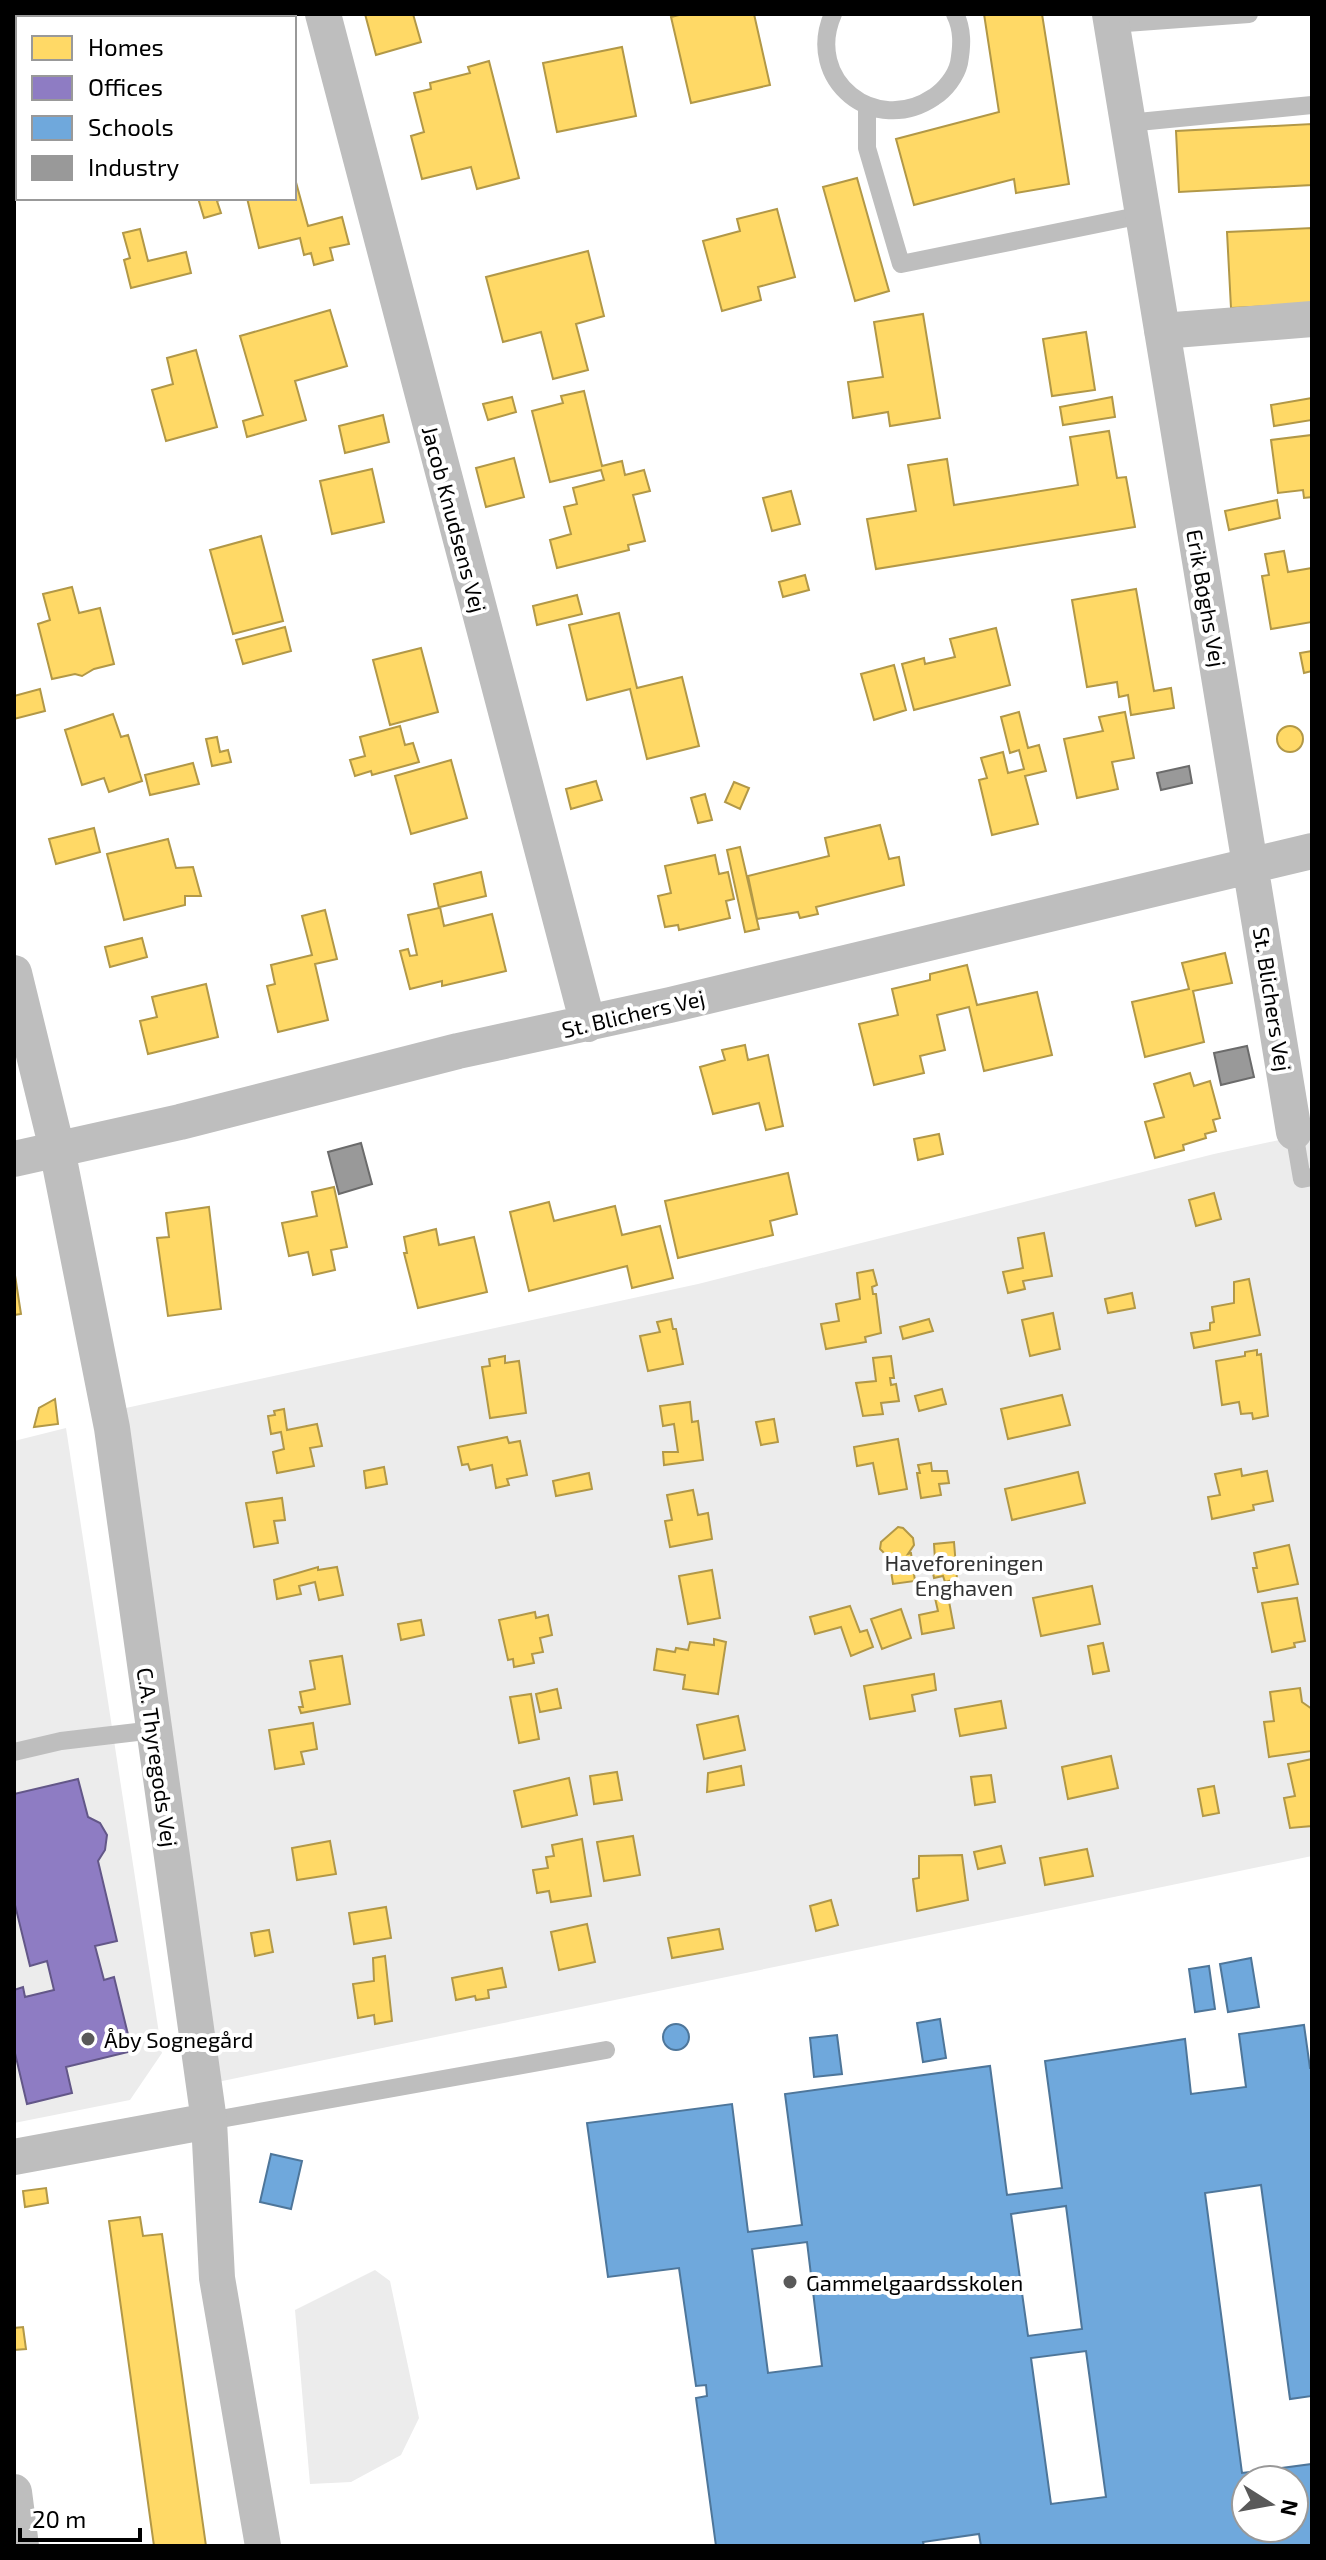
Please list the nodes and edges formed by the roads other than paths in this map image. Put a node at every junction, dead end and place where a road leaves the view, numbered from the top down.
1 (323, 14) edge
2 (833, 14) edge
3 (955, 14) edge
4 (1249, 14) edge
5 (1111, 19) edge
6 (1312, 105) edge
7 (867, 107) junction
8 (1128, 123) junction
9 (1142, 215) junction
10 (1312, 319) edge
11 (1162, 331) junction
12 (1312, 851) edge
13 (1251, 866) junction
14 (14, 973) edge
15 (588, 1024) junction
16 (1294, 1132) joint
17 (57, 1149) junction
18 (14, 1159) edge
19 (1312, 1177) edge
20 (154, 1730) junction
21 (14, 1752) edge
22 (606, 2050) dead end
23 (209, 2121) junction
24 (14, 2157) edge
25 (14, 2492) edge
26 (21, 2546) edge
27 (263, 2546) edge

1 - 15 street, Jacob Knudsens Vej
2 - 7 lane
3 - 7 lane
4 - 5 lane
5 - 8 street, Erik Bøghs Vej
6 - 8 lane
7 - 9 lane
8 - 9 street, Erik Bøghs Vej
9 - 11 street, Erik Bøghs Vej
10 - 11 street
11 - 13 street, Erik Bøghs Vej
12 - 13 street, St. Blichers Vej
13 - 15 street, St. Blichers Vej
13 - 16 street, St. Blichers Vej
14 - 17 street, C.A. Thyregods Vej
15 - 17 street, St. Blichers Vej
16 - 19 lane
17 - 18 street, St. Blichers Vej
17 - 20 street, C.A. Thyregods Vej
20 - 21 lane
20 - 23 street, C.A. Thyregods Vej
22 - 23 lane
23 - 24 street
23 - 27 street, C.A. Thyregods Vej
25 - 26 street

